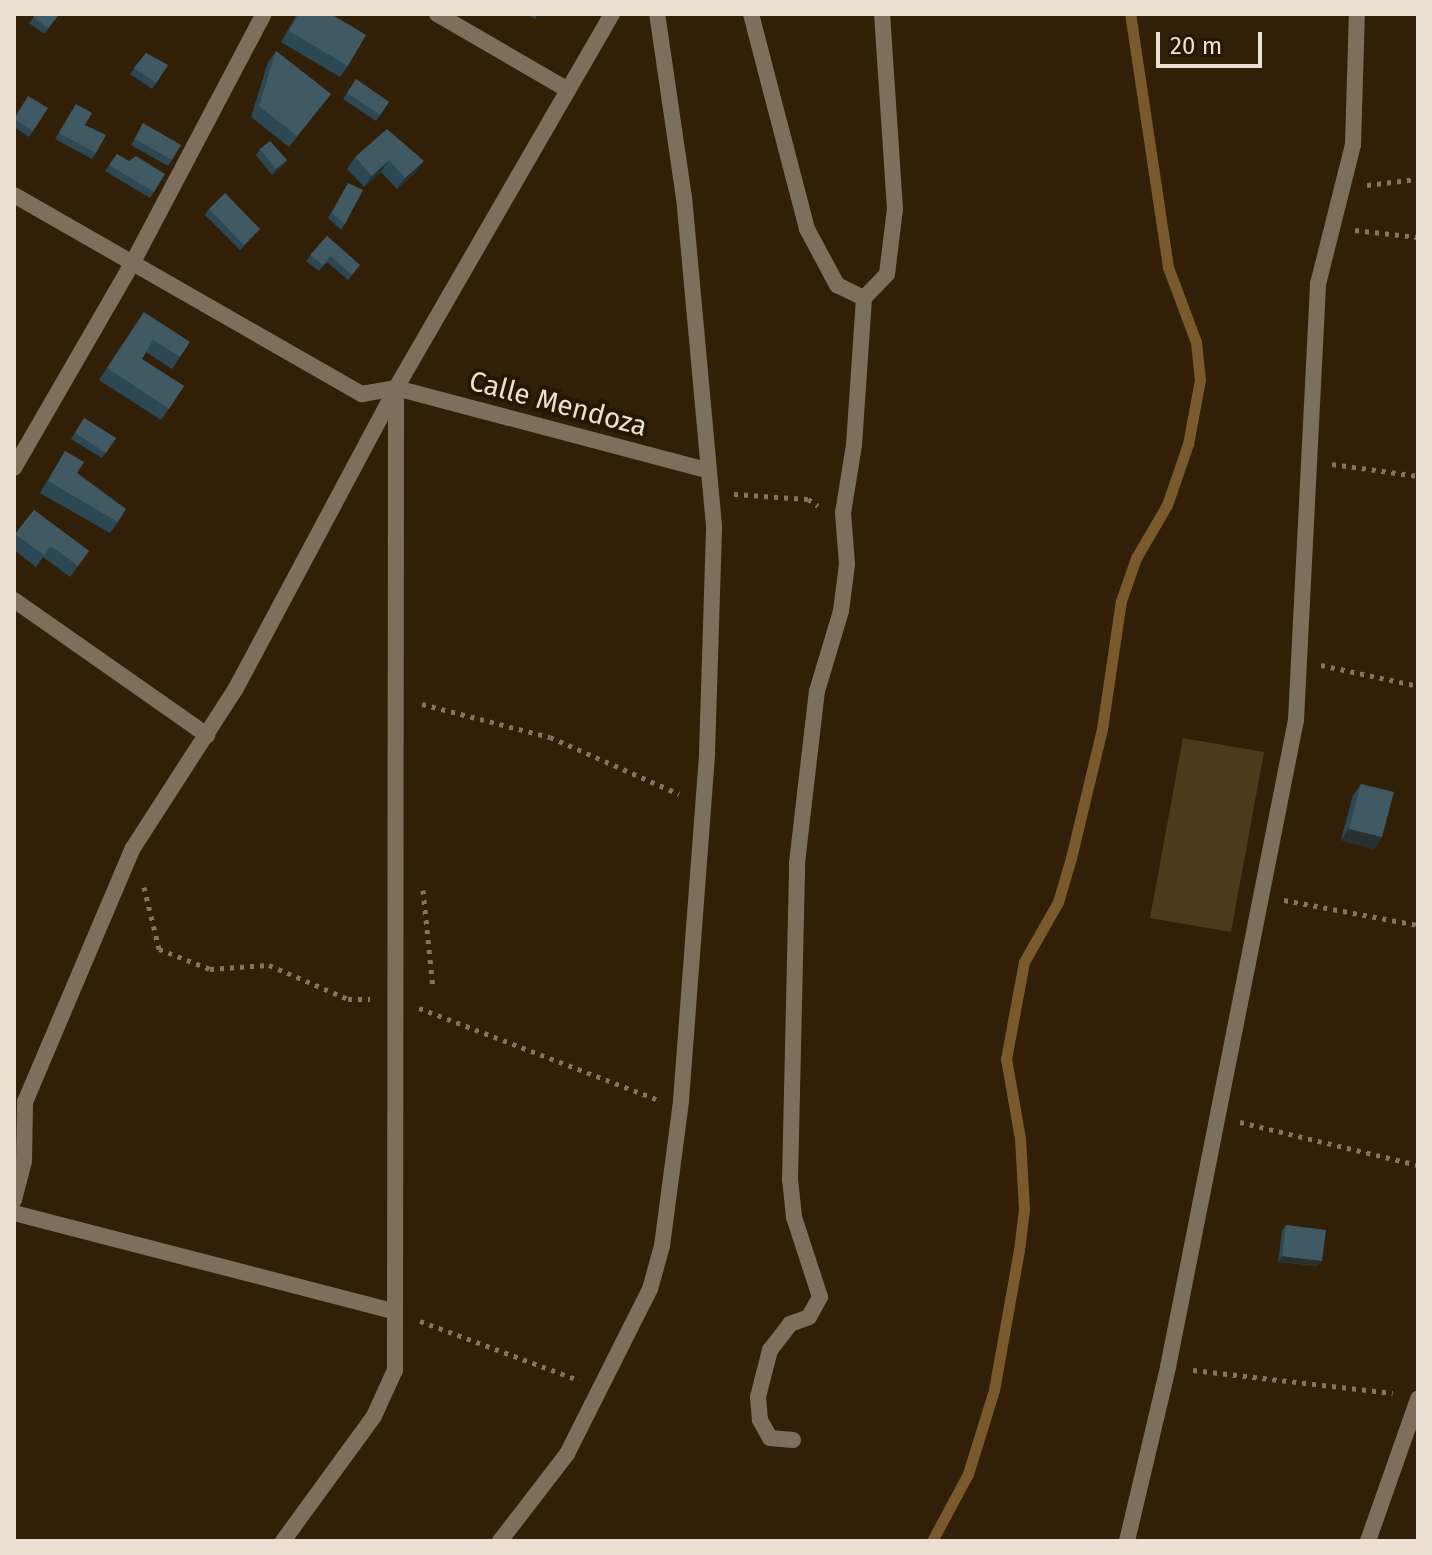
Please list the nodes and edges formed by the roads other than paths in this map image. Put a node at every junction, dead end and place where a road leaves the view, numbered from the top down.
1 (264, 14) edge
2 (437, 14) edge
3 (612, 14) edge
4 (657, 14) edge
5 (751, 14) edge
6 (882, 14) edge
7 (1357, 14) edge
8 (568, 90) junction
9 (14, 195) edge
10 (133, 262) junction
11 (864, 298) junction
12 (396, 388) junction
13 (14, 468) edge
14 (706, 470) junction
15 (14, 600) edge
16 (207, 735) junction
17 (14, 1200) edge
18 (14, 1213) edge
19 (393, 1311) junction
20 (1410, 1397) edge
21 (793, 1440) dead end
22 (283, 1541) edge
23 (500, 1541) edge
24 (1127, 1541) edge
25 (1368, 1541) edge

1 - 10 street
2 - 8 street
3 - 8 street
4 - 14 street
5 - 11 street
6 - 11 street
7 - 24 street
8 - 12 street
9 - 10 street, Calle Mendoza
10 - 12 street, Calle Mendoza
10 - 13 street
11 - 21 street
12 - 14 street, Calle Mendoza
12 - 16 street
12 - 19 street
14 - 23 street
15 - 16 street
16 - 17 street
18 - 19 street
19 - 22 street
20 - 25 street

